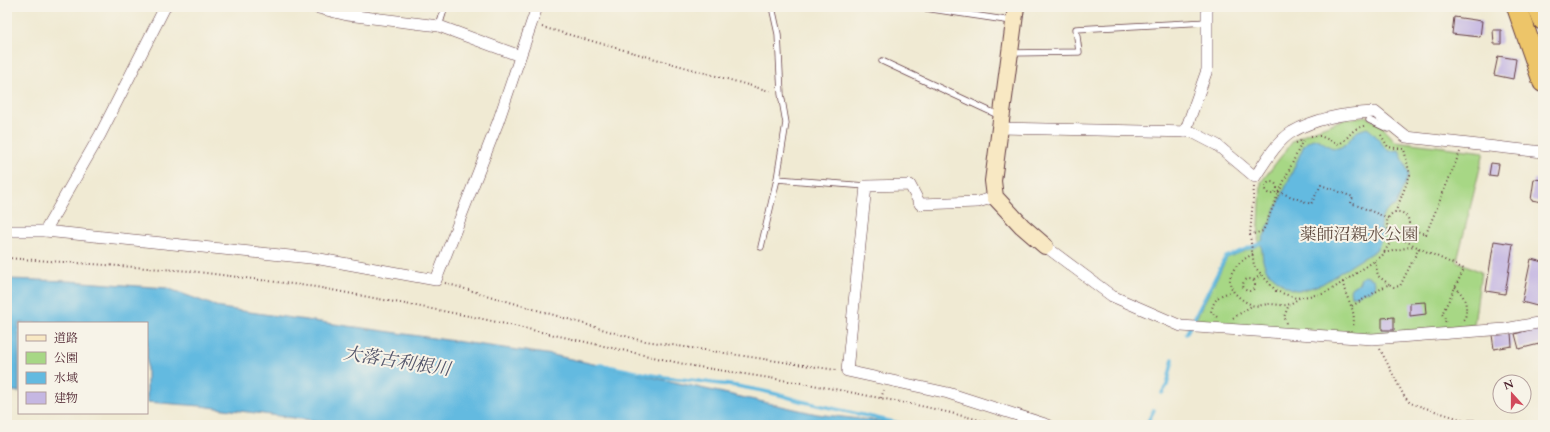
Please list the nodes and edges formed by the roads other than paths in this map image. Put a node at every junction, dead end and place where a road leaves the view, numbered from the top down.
1 (165, 7) edge
2 (314, 7) edge
3 (445, 7) edge
4 (537, 7) edge
5 (772, 7) edge
6 (918, 7) edge
7 (1207, 7) edge
8 (1517, 7) edge
9 (1538, 7) edge
10 (1015, 14) edge
11 (1543, 20) edge
12 (1208, 22) junction
13 (439, 26) junction
14 (1010, 53) junction
15 (520, 56) junction
16 (882, 61) dead end
17 (1543, 82) edge
18 (1369, 120) dead end
19 (1001, 122) junction
20 (1391, 125) junction
21 (1185, 132) junction
22 (1543, 152) edge
23 (777, 179) junction
24 (866, 186) junction
25 (995, 197) junction
26 (7, 231) edge
27 (45, 231) junction
28 (1046, 246) joint
29 (761, 247) dead end
30 (1543, 322) edge
31 (1048, 425) edge

1 - 27 street
2 - 13 street
3 - 13 lane
4 - 15 street
5 - 23 lane
6 - 10 lane
7 - 12 street
8 - 17 highway
9 - 11 highway
10 - 14 street
12 - 14 lane
12 - 21 street
13 - 15 street
14 - 19 street
15 - 27 street
16 - 19 lane
18 - 20 lane
19 - 21 street
19 - 25 street
20 - 21 street
20 - 22 street
23 - 24 lane
23 - 29 lane
24 - 25 street
24 - 31 street
25 - 28 street
26 - 27 street
28 - 30 street

